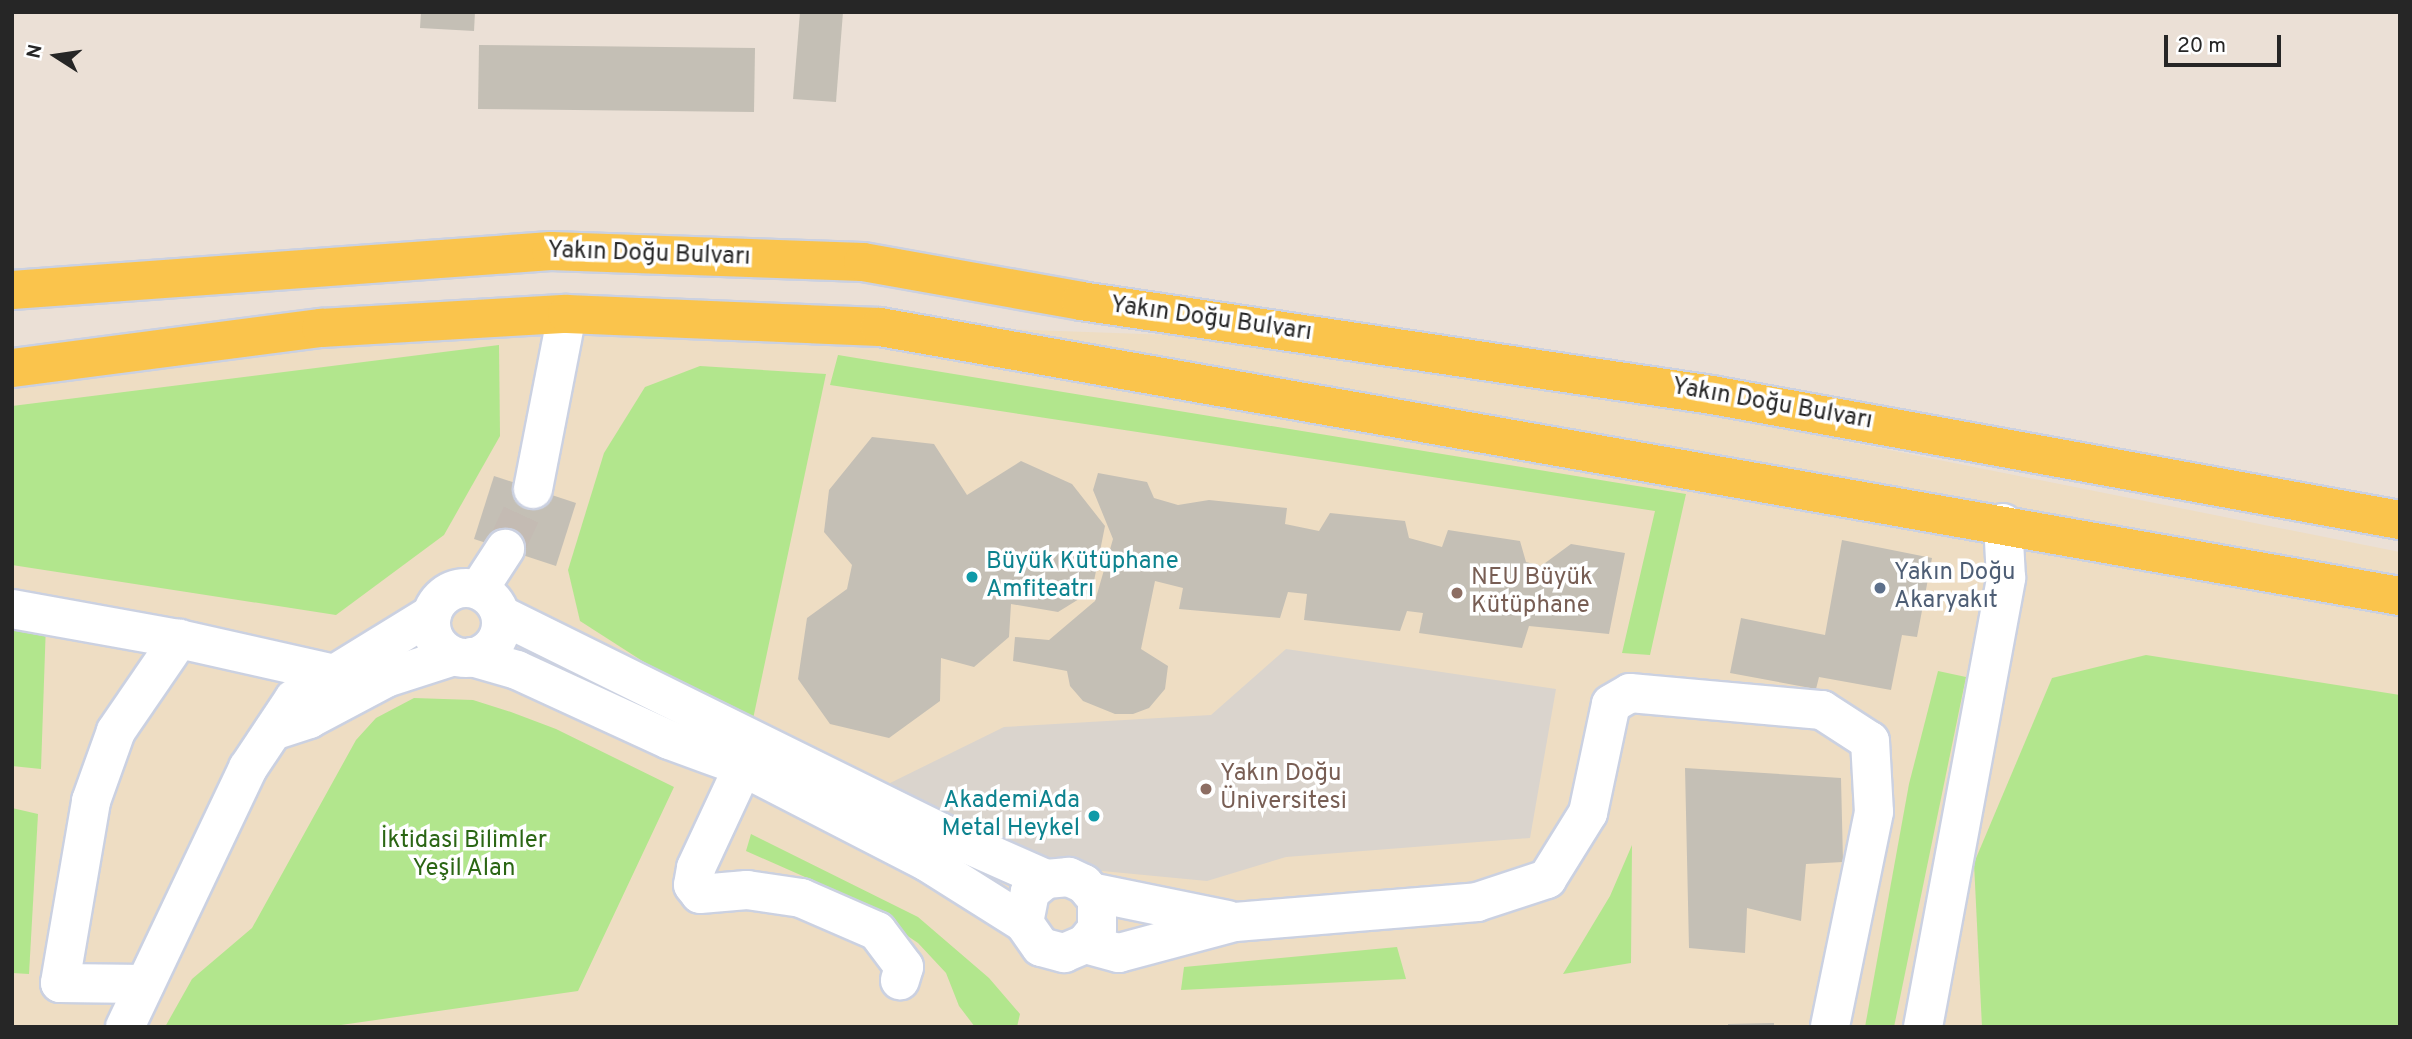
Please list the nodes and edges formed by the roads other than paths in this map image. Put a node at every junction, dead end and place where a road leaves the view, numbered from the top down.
1 (12, 290) edge
2 (566, 314) junction
3 (12, 368) edge
4 (533, 489) tunnel mouth
5 (2400, 520) edge
6 (2003, 523) junction
7 (505, 549) tunnel mouth
8 (2400, 596) edge
9 (490, 603) junction
10 (12, 608) edge
11 (432, 614) junction
12 (179, 639) junction
13 (463, 657) junction
14 (330, 673) junction
15 (273, 731) junction
16 (743, 767) junction
17 (1045, 879) junction
18 (1091, 892) junction
19 (1236, 922) junction
20 (1024, 923) junction
21 (1085, 944) junction
22 (900, 980) dead end
23 (145, 984) junction
24 (125, 1027) edge
25 (1830, 1027) edge
26 (1923, 1027) edge

1 - 5 main road, Yakın Doğu Bulvarı
2 - 3 main road
2 - 4 street
2 - 6 main road
6 - 8 main road
6 - 26 street
7 - 9 street
9 - 11 street
9 - 13 street
9 - 17 street
10 - 12 street
11 - 13 street
11 - 14 street
12 - 14 street
12 - 23 street
13 - 15 street
13 - 16 street
14 - 15 street
15 - 23 street
16 - 20 street
16 - 22 street
17 - 18 street
17 - 20 street
18 - 19 street
18 - 21 street
19 - 21 street
19 - 25 street
20 - 21 street
23 - 24 street

